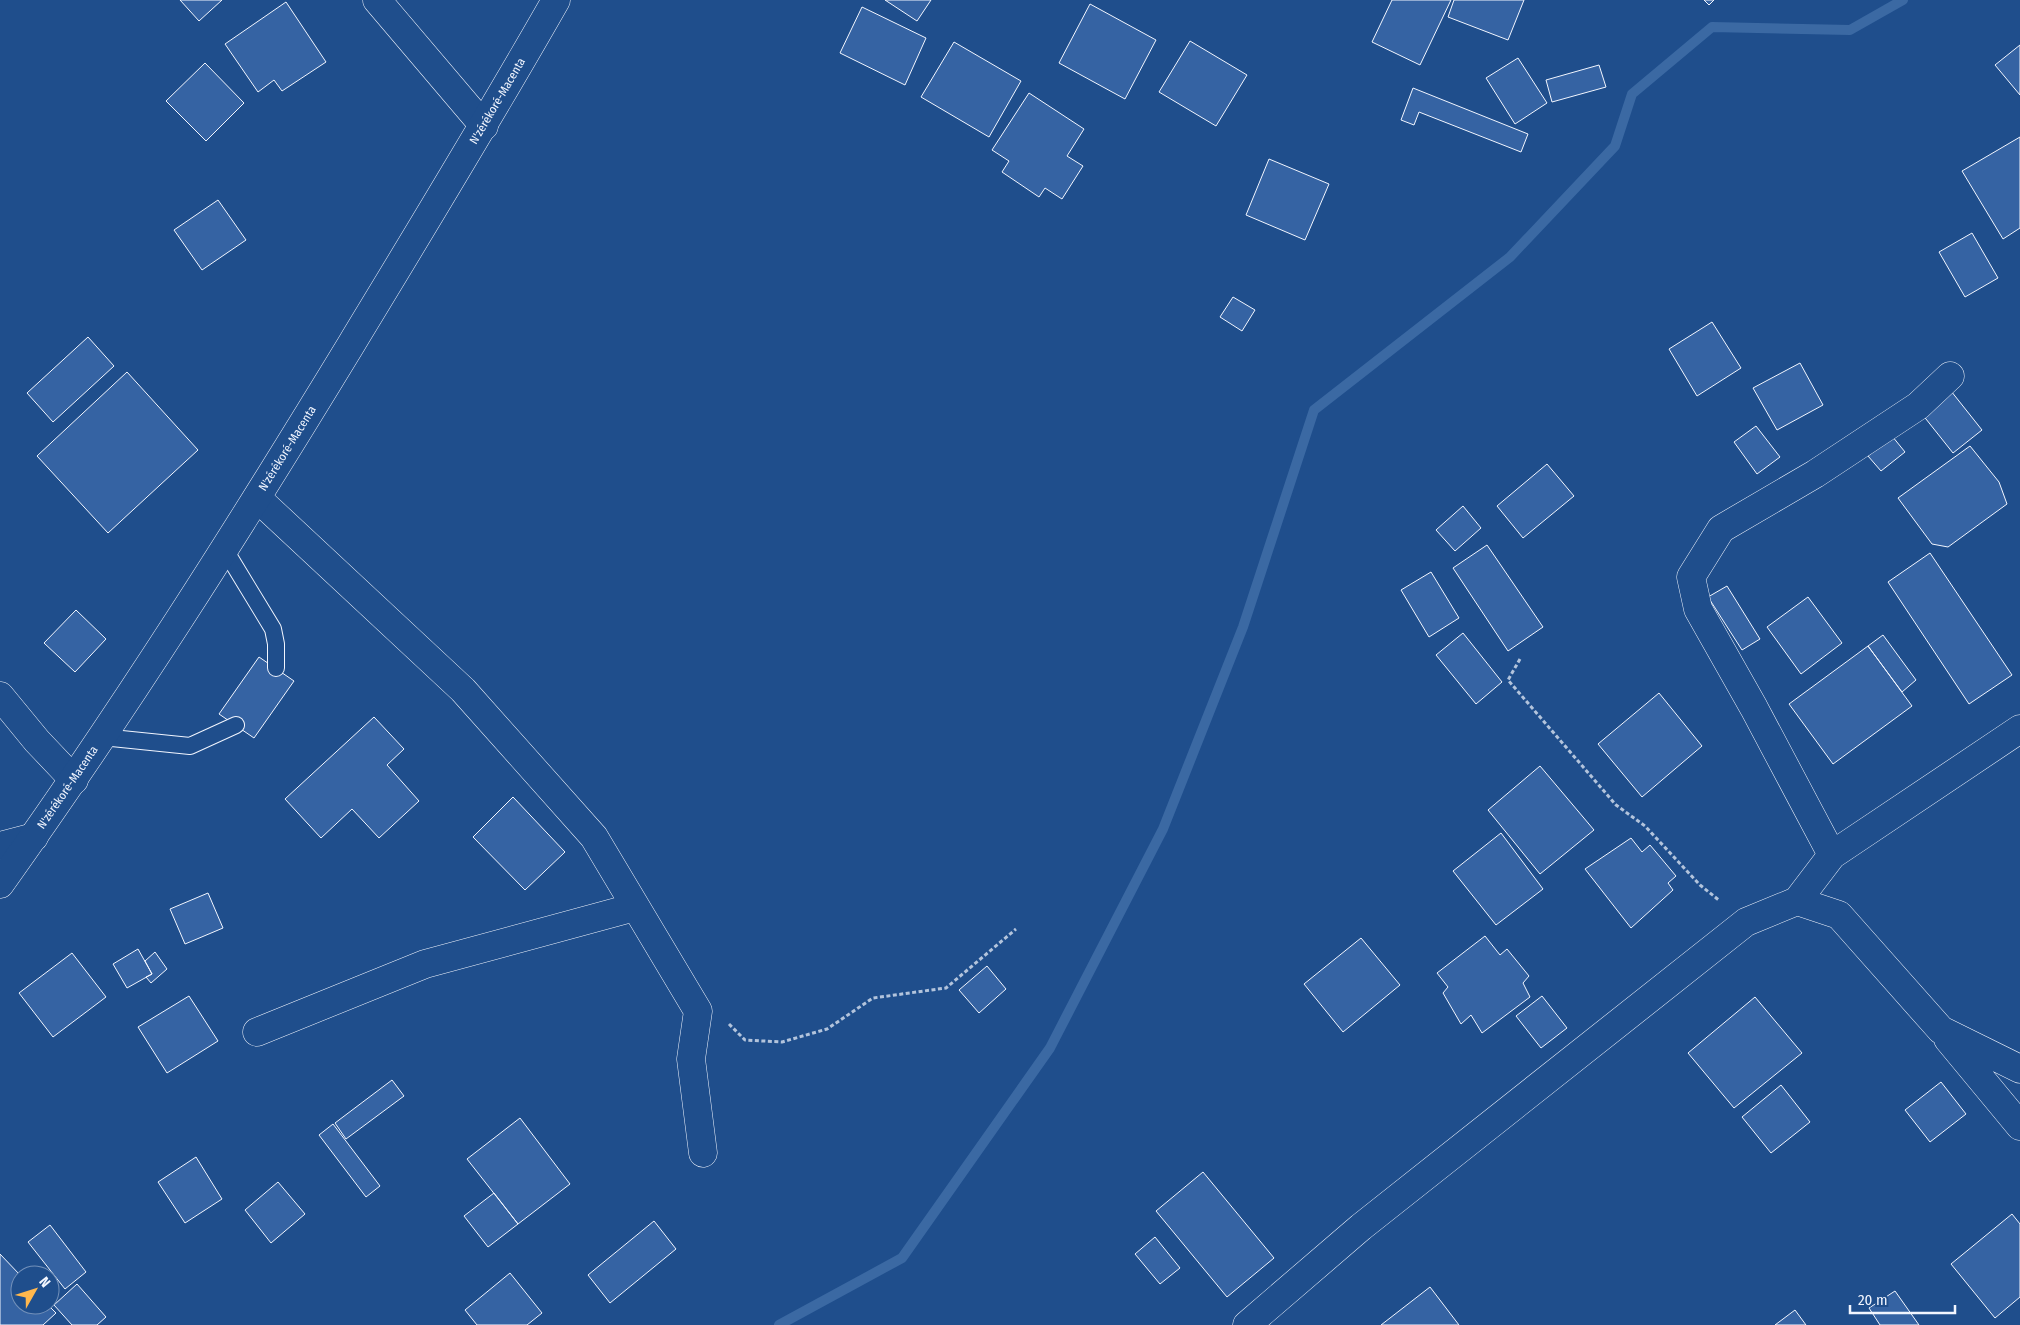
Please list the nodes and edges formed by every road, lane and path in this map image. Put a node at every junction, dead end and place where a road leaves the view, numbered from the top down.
1 (377, 0) edge
2 (556, 0) edge
3 (484, 126) junction
4 (1950, 376) dead end
5 (257, 498) junction
6 (225, 550) junction
7 (1520, 659) dead end
8 (276, 668) dead end
9 (0, 696) edge
10 (236, 725) dead end
11 (2020, 729) edge
12 (102, 738) junction
13 (74, 780) junction
14 (34, 837) junction
15 (0, 846) edge
16 (1832, 855) junction
17 (0, 884) edge
18 (1797, 900) junction
19 (635, 907) junction
20 (1746, 922) junction
21 (1016, 929) dead end
22 (698, 1011) junction
23 (1941, 1030) junction
24 (257, 1032) dead end
25 (2020, 1069) edge
26 (2020, 1126) edge
27 (703, 1153) dead end
28 (1247, 1325) edge

1 - 3 main road
2 - 3 main road, N'zérékoré-Macenta
3 - 5 main road, N'zérékoré-Macenta
4 - 16 main road
5 - 6 main road, N'zérékoré-Macenta
5 - 19 main road
6 - 8 lane
6 - 12 main road, N'zérékoré-Macenta
7 - 20 path
9 - 13 main road
10 - 12 lane
11 - 16 main road
12 - 13 main road, N'zérékoré-Macenta
13 - 14 main road, N'zérékoré-Macenta
14 - 15 main road
14 - 17 main road, N'zérékoré-Macenta
16 - 18 main road
18 - 20 main road
18 - 23 main road
19 - 22 main road
19 - 24 main road
20 - 28 main road
21 - 22 path
22 - 27 main road
23 - 25 main road
23 - 26 main road

